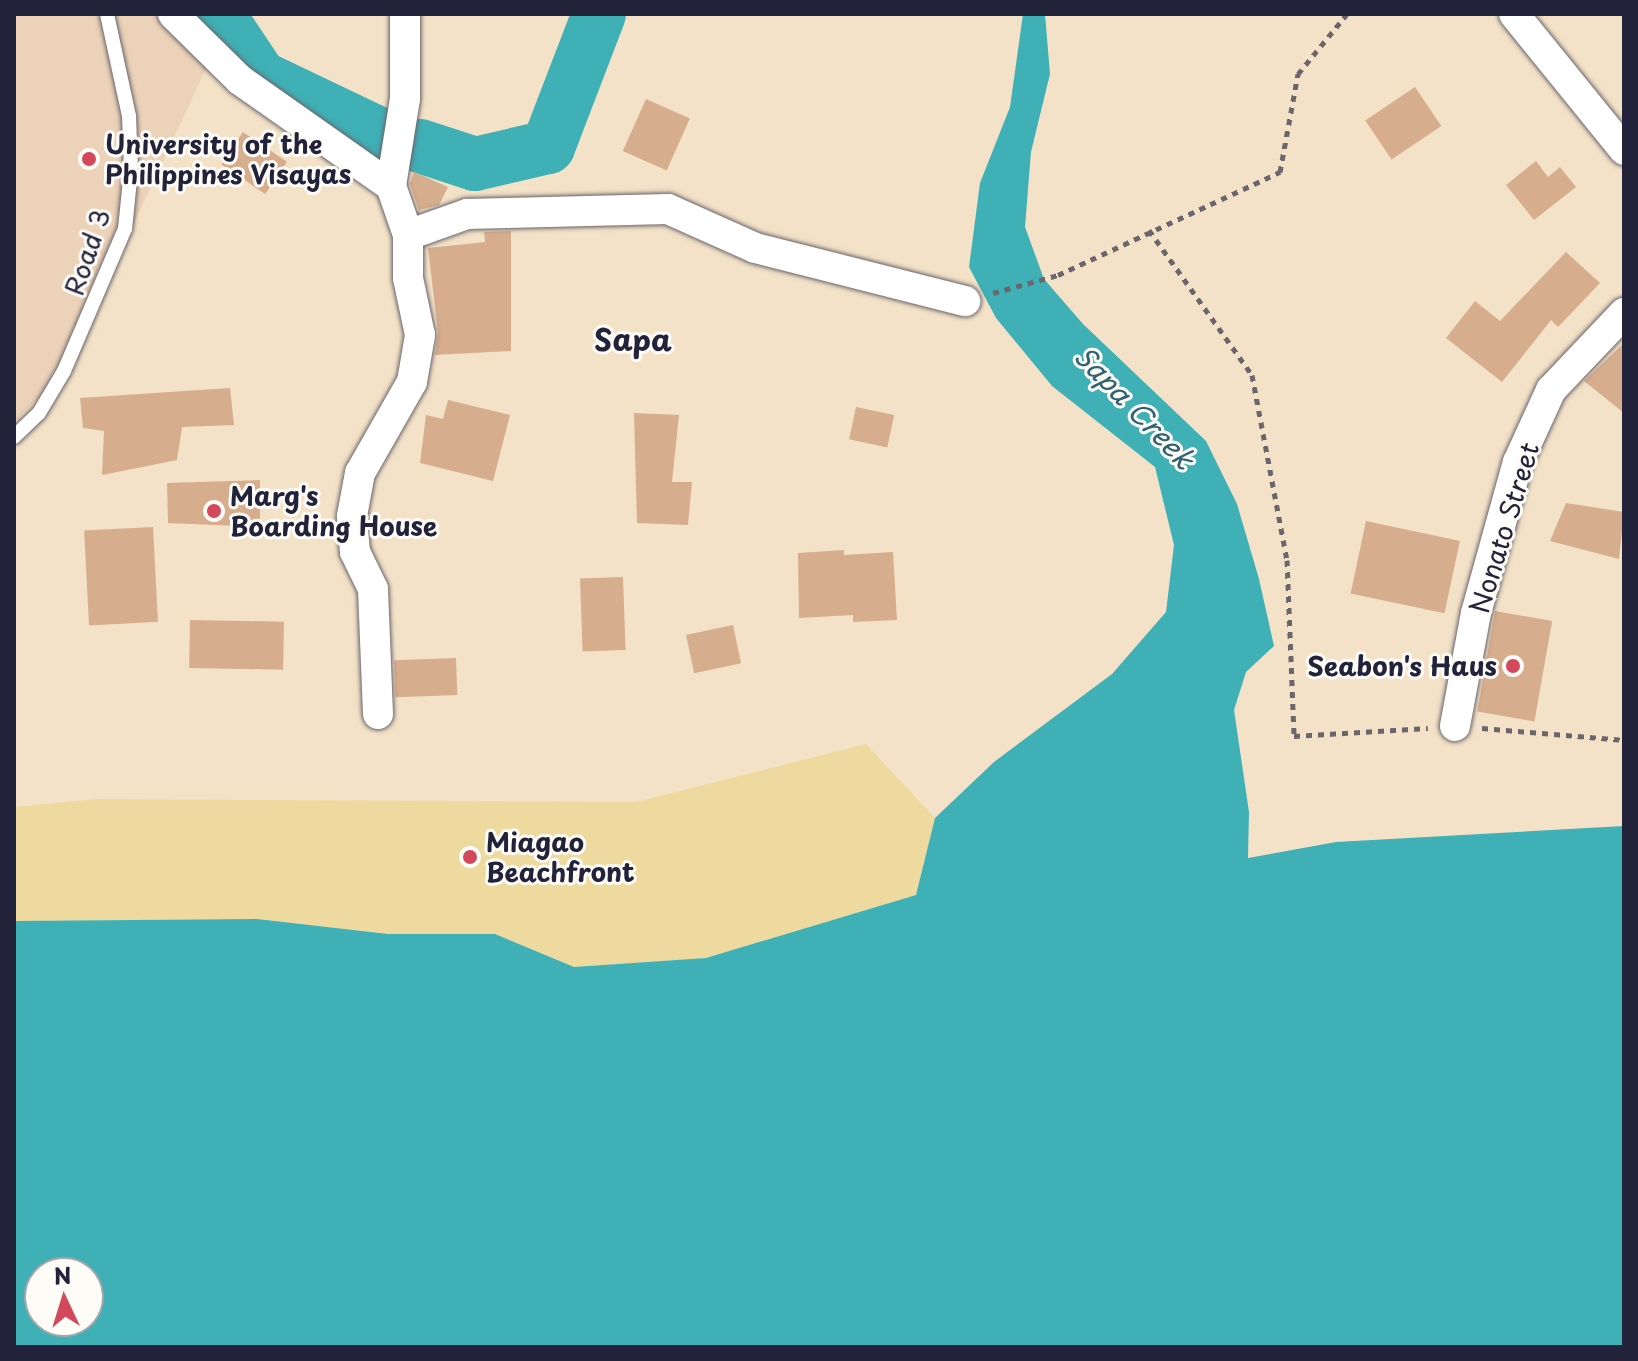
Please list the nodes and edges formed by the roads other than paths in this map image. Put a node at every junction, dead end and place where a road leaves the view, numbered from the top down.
1 (107, 14) edge
2 (173, 14) edge
3 (405, 14) edge
4 (1514, 14) edge
5 (1624, 150) edge
6 (391, 186) junction
7 (408, 235) junction
8 (965, 301) road end
9 (1624, 313) edge
10 (14, 437) edge
11 (378, 714) dead end
12 (1455, 726) road end

1 - 10 lane, Road 3
2 - 6 street
3 - 6 street
4 - 5 street
6 - 7 street
7 - 8 street
7 - 11 street
9 - 12 street, Nonato Street

